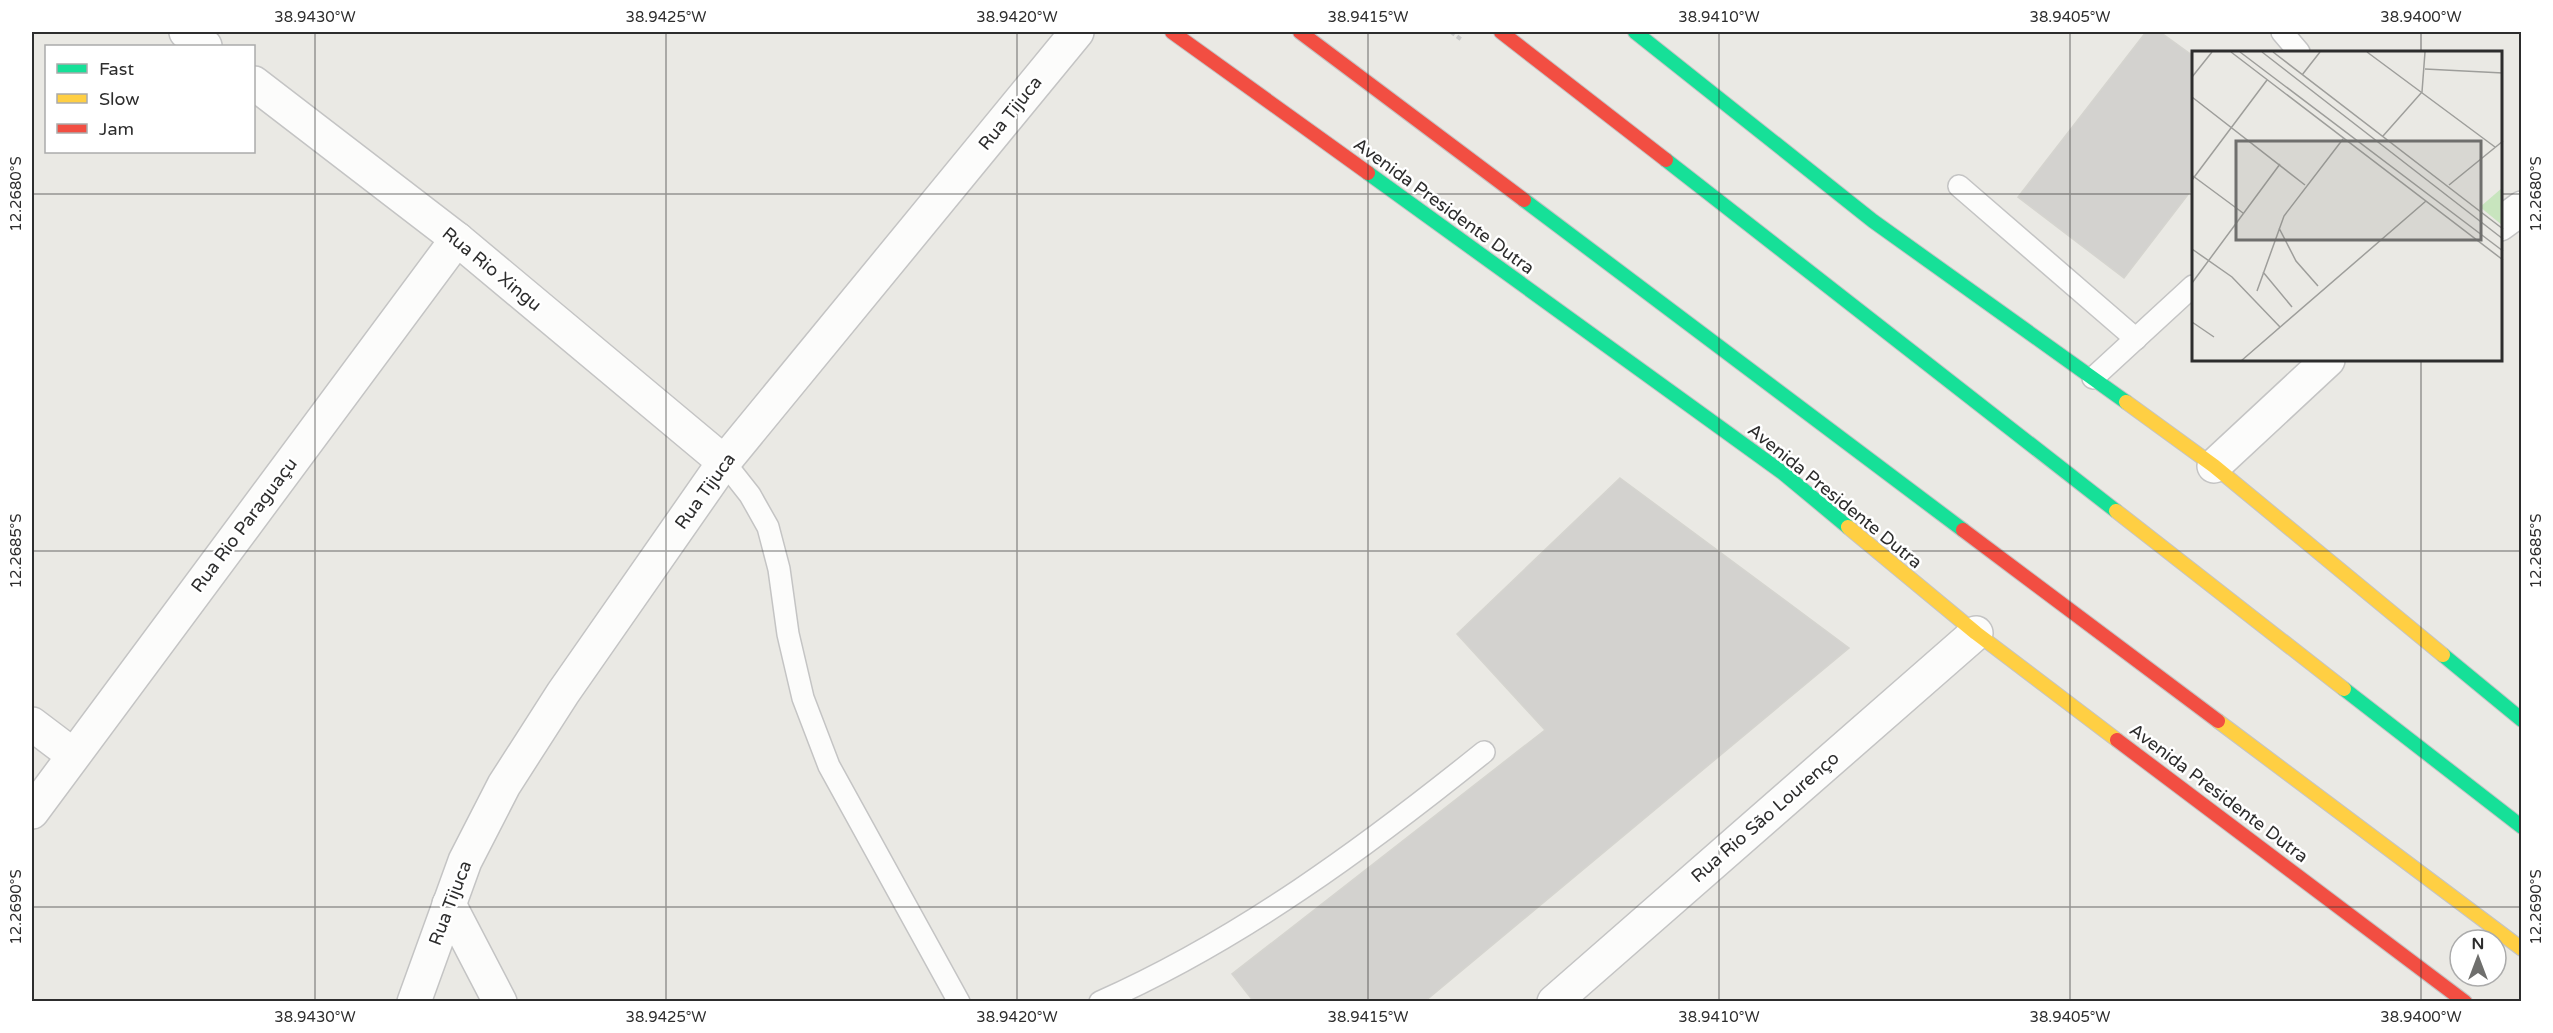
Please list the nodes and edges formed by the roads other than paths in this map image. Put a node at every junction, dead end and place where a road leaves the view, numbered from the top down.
1 (186, 32) edge
2 (1077, 32) edge
3 (1172, 32) edge
4 (1300, 32) edge
5 (1501, 32) edge
6 (1635, 32) edge
7 (2282, 32) edge
8 (205, 45) edge
9 (2298, 51) edge
10 (255, 84) edge
11 (1959, 186) dead end
12 (2522, 208) edge
13 (2502, 223) edge
14 (457, 239) junction
15 (2192, 287) edge
16 (2136, 339) junction
17 (2326, 362) edge
18 (2093, 378) junction
19 (724, 462) junction
20 (2214, 466) junction
21 (1976, 633) junction
22 (2522, 720) edge
23 (32, 724) edge
24 (1484, 752) dead end
25 (73, 755) junction
26 (32, 812) edge
27 (2522, 827) edge
28 (449, 904) junction
29 (2522, 949) edge
30 (414, 1002) edge
31 (500, 1002) edge
32 (959, 1002) edge
33 (1100, 1002) edge
34 (1554, 1002) edge
35 (2465, 1002) edge

1 - 8 street
2 - 19 street, Rua Tijuca
3 - 21 main road, Avenida Presidente Dutra
4 - 29 main road
5 - 27 main road
6 - 18 main road
7 - 9 lane
10 - 14 street, Rua Rio Xingu
11 - 16 lane
12 - 13 street
14 - 19 street, Rua Rio Xingu
14 - 25 street, Rua Rio Paraguaçu
15 - 16 lane
16 - 18 lane
17 - 20 street
18 - 20 main road
19 - 28 street, Rua Tijuca
19 - 32 lane
20 - 22 main road
21 - 34 street, Rua Rio São Lourenço
21 - 35 main road, Avenida Presidente Dutra
23 - 25 street
24 - 33 lane
25 - 26 street, Rua Rio Paraguaçu
28 - 30 street, Rua Tijuca
28 - 31 street

